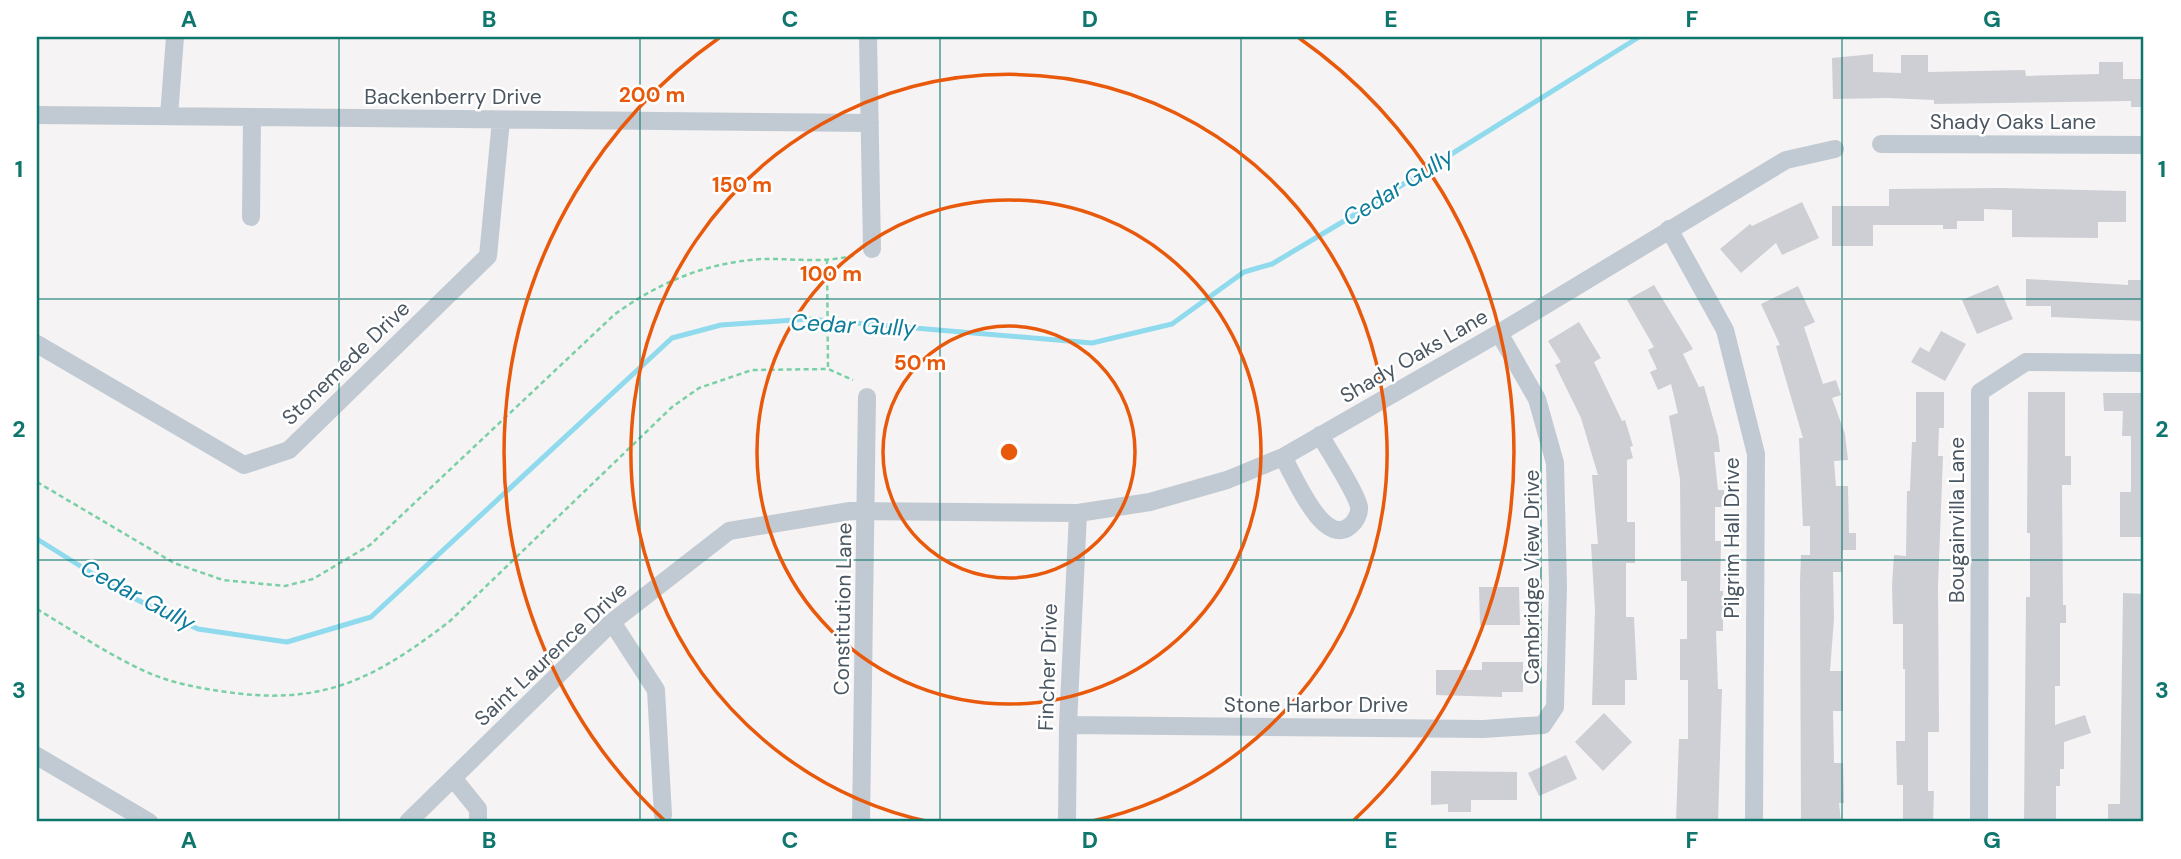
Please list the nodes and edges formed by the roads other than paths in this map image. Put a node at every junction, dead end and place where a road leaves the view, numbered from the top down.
1 (175, 37) edge
2 (868, 37) edge
3 (37, 115) edge
4 (169, 116) junction
5 (252, 118) junction
6 (502, 120) junction
7 (870, 123) junction
8 (1881, 145) dead end
9 (2144, 145) edge
10 (1835, 149) dead end
11 (251, 217) dead end
12 (1670, 229) junction
13 (872, 248) dead end
14 (1499, 333) junction
15 (37, 344) edge
16 (2144, 362) edge
17 (867, 397) dead end
18 (1320, 435) junction
19 (1283, 457) junction
20 (867, 511) junction
21 (985, 513) joint
22 (1078, 513) junction
23 (612, 622) junction
24 (1555, 707) joint
25 (1068, 725) junction
26 (37, 756) edge
27 (453, 778) junction
28 (663, 815) dead end
29 (418, 819) edge
30 (149, 822) edge
31 (478, 822) edge
32 (861, 822) edge
33 (1067, 822) edge
34 (1754, 822) edge
35 (1979, 822) edge

1 - 4 street
2 - 7 street
3 - 4 street, Backenberry Drive
4 - 5 street, Backenberry Drive
5 - 6 street, Backenberry Drive
5 - 11 street
6 - 7 street, Backenberry Drive
6 - 15 street, Stonemede Drive
7 - 13 street
8 - 9 street, Shady Oaks Lane
10 - 12 street, Shady Oaks Lane
12 - 14 street, Shady Oaks Lane
12 - 34 street, Pilgrim Hall Drive
14 - 18 street, Shady Oaks Lane
14 - 24 street, Cambridge View Drive
16 - 35 street, Bougainvilla Lane
17 - 20 street, Constitution Lane
18 - 19 street, Shady Oaks Lane
18 - 19 street
19 - 22 street, Shady Oaks Lane
20 - 21 street, Saint Laurence Drive
20 - 23 street, Saint Laurence Drive
20 - 32 street, Constitution Lane
21 - 22 street, Shady Oaks Lane
22 - 25 street, Fincher Drive
23 - 27 street, Saint Laurence Drive
23 - 28 street
24 - 25 street, Stone Harbor Drive
25 - 33 street, Fincher Drive
26 - 30 street
27 - 29 street, Saint Laurence Drive
27 - 31 street

